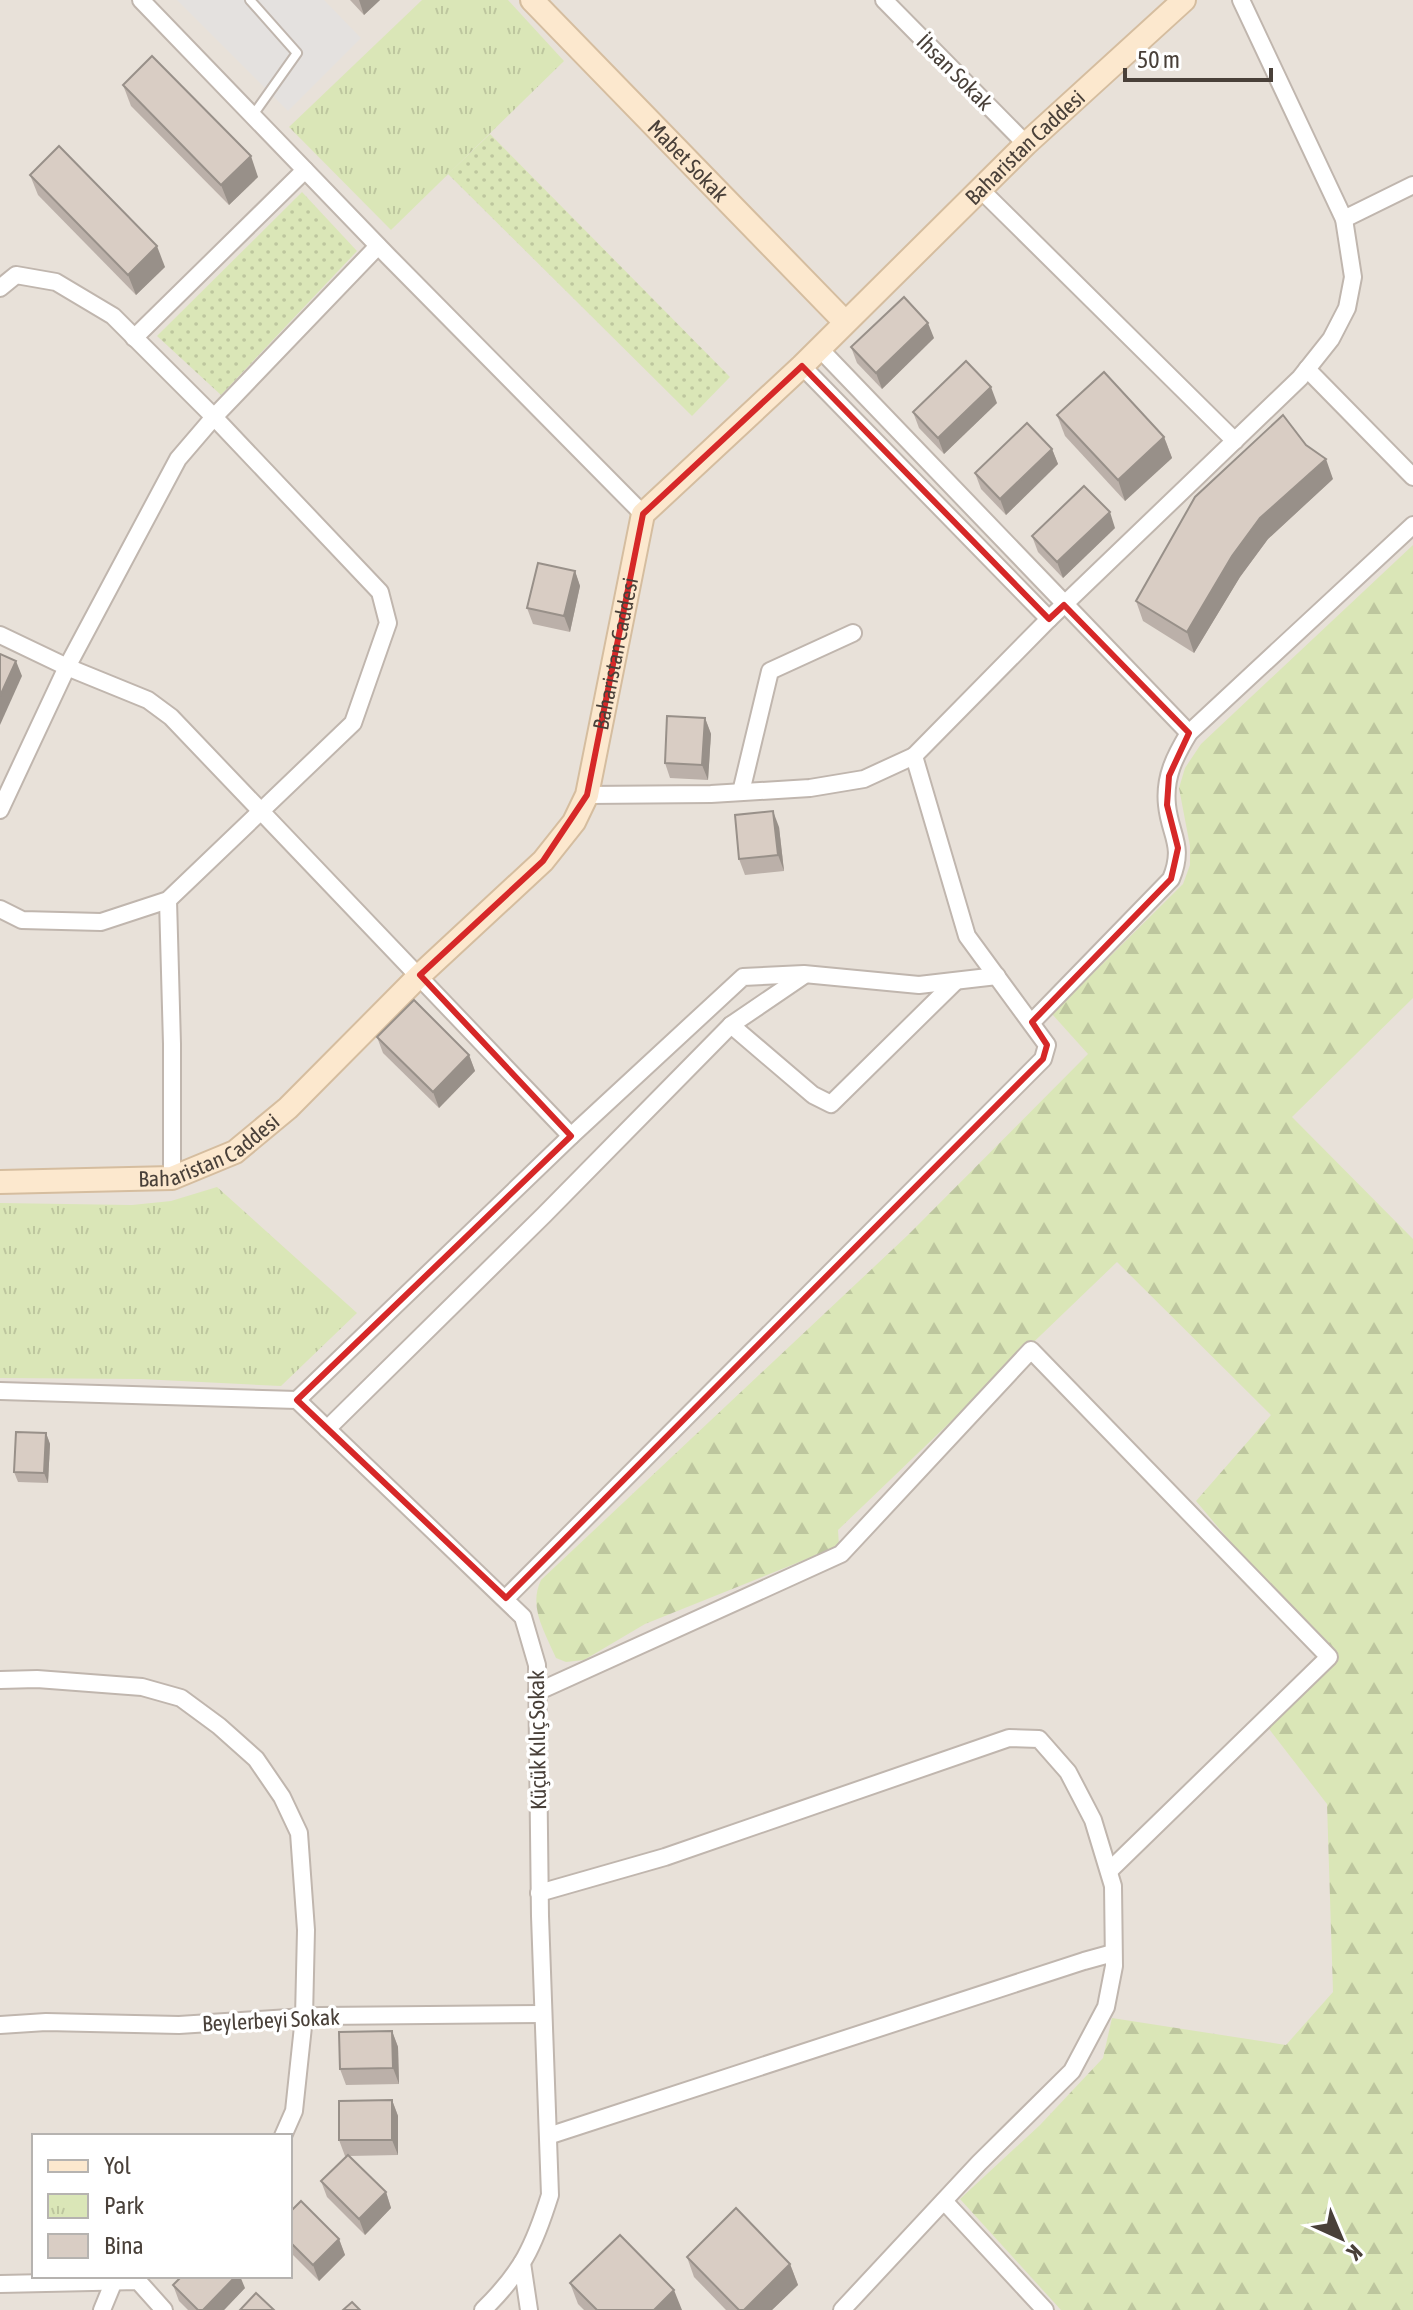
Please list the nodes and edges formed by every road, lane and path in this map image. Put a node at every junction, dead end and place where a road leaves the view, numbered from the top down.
1 (141, 0) edge
2 (250, 0) edge
3 (532, 0) edge
4 (884, 0) edge
5 (1184, 0) edge
6 (1241, 0) edge
7 (252, 115) junction
8 (1026, 144) junction
9 (305, 170) junction
10 (1413, 185) edge
11 (979, 188) junction
12 (1344, 219) junction
13 (378, 246) junction
14 (0, 267) edge
15 (16, 275) junction
16 (0, 288) edge
17 (845, 322) junction
18 (134, 338) junction
19 (819, 348) junction
20 (802, 366) junction
21 (1307, 369) junction
22 (214, 417) junction
23 (1235, 441) junction
24 (1413, 477) edge
25 (643, 514) junction
26 (1413, 525) edge
27 (1064, 605) junction
28 (1049, 619) junction
29 (853, 633) dead end
30 (0, 635) edge
31 (67, 667) junction
32 (1189, 733) junction
33 (914, 756) junction
34 (741, 792) junction
35 (587, 795) junction
36 (0, 810) edge
37 (261, 810) junction
38 (168, 900) junction
39 (0, 909) edge
40 (804, 974) junction
41 (420, 975) junction
42 (997, 976) junction
43 (956, 981) junction
44 (1032, 1022) junction
45 (731, 1025) junction
46 (571, 1136) junction
47 (172, 1178) junction
48 (0, 1182) edge
49 (0, 1391) edge
50 (297, 1400) junction
51 (327, 1429) junction
52 (506, 1598) junction
53 (0, 1680) edge
54 (537, 1692) junction
55 (1109, 1871) junction
56 (539, 1893) junction
57 (1113, 1953) junction
58 (542, 2014) junction
59 (304, 2017) junction
60 (0, 2025) edge
61 (284, 2134) edge
62 (548, 2136) junction
63 (944, 2201) junction
64 (522, 2263) junction
65 (141, 2278) edge
66 (114, 2281) junction
67 (0, 2284) edge
68 (102, 2310) edge
69 (164, 2310) edge
70 (483, 2310) edge
71 (529, 2310) edge
72 (842, 2310) edge
73 (1045, 2310) edge

1 - 7 street
2 - 7 lane
3 - 17 street, Mabet Sokak
4 - 8 street, İhsan Sokak
5 - 8 street, Baharistan Caddesi
6 - 12 street
7 - 9 street
8 - 11 street, Baharistan Caddesi
9 - 13 street
9 - 18 street
10 - 12 street
11 - 17 street, Baharistan Caddesi
11 - 23 street
12 - 21 street
13 - 22 street
13 - 25 street
14 - 15 street
15 - 16 street
15 - 18 street
17 - 19 street, Baharistan Caddesi
18 - 22 street
19 - 20 street, Baharistan Caddesi
19 - 27 street
20 - 25 street, Baharistan Caddesi
20 - 28 street
21 - 23 street
21 - 24 street
22 - 31 street
22 - 37 street
23 - 27 street
25 - 35 street, Baharistan Caddesi
26 - 32 street
27 - 28 street
27 - 32 street
28 - 33 street
29 - 34 street
30 - 31 street
31 - 36 street
31 - 37 street
32 - 44 street
33 - 34 street
33 - 42 street
34 - 35 street
35 - 41 street, Baharistan Caddesi
37 - 38 street
37 - 41 street
38 - 39 street
38 - 47 street
40 - 43 street
40 - 45 street
40 - 46 street
41 - 46 street
41 - 47 street, Baharistan Caddesi
42 - 43 street
42 - 44 street
43 - 45 street
44 - 52 street
45 - 51 street
46 - 50 street
47 - 48 street, Baharistan Caddesi
49 - 50 street
50 - 51 street, Küçük Kılıç Sokak
51 - 52 street, Küçük Kılıç Sokak
52 - 54 street, Küçük Kılıç Sokak
53 - 59 street
54 - 55 street
54 - 56 street, Küçük Kılıç Sokak
55 - 56 street
55 - 57 street
56 - 58 street, Küçük Kılıç Sokak
57 - 62 street
57 - 63 street
58 - 59 street, Beylerbeyi Sokak
58 - 62 street, Küçük Kılıç Sokak
59 - 60 street, Beylerbeyi Sokak
59 - 61 street
62 - 64 street, Küçük Kılıç Sokak
63 - 72 street
63 - 73 street
64 - 70 street, Küçük Kılıç Sokak
64 - 71 street
65 - 66 street
65 - 69 street
66 - 67 street
66 - 68 street

